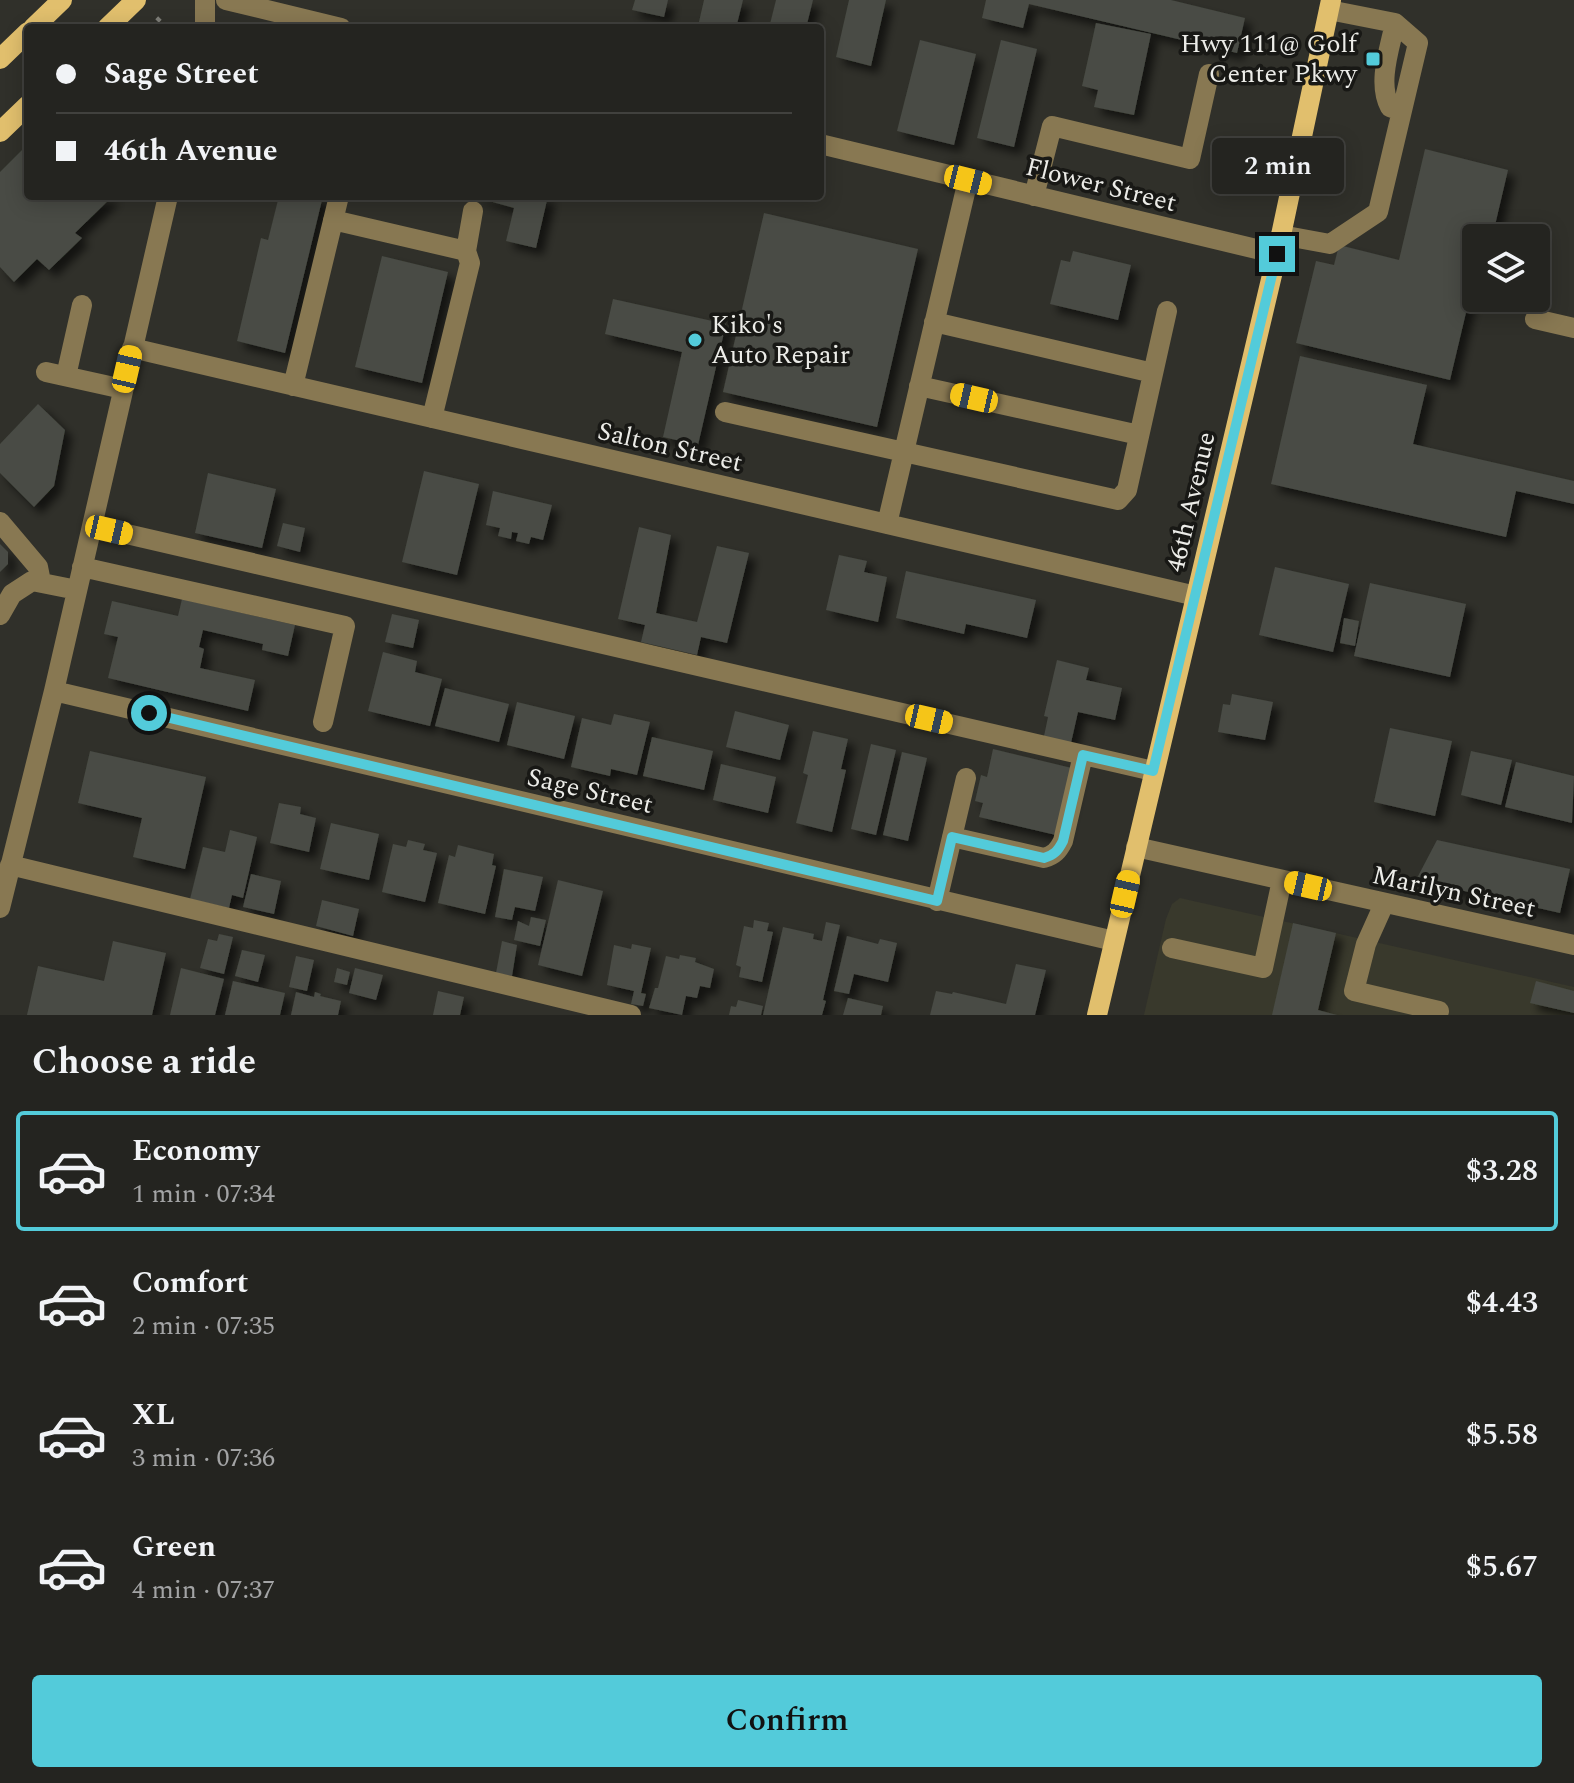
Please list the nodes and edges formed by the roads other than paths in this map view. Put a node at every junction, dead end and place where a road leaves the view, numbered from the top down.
1 (62, 0) edge
2 (136, 0) edge
3 (205, 0) edge
4 (226, 0) edge
5 (1330, 5) edge
6 (37, 24) edge
7 (111, 24) edge
8 (205, 24) edge
9 (325, 24) edge
10 (24, 36) edge
11 (0, 59) edge
12 (1209, 74) dead end
13 (24, 109) edge
14 (0, 132) edge
15 (824, 145) edge
16 (968, 180) junction
17 (1034, 196) junction
18 (167, 200) edge
19 (338, 200) edge
20 (473, 211) dead end
21 (333, 220) junction
22 (1279, 244) junction
23 (466, 251) junction
24 (82, 305) dead end
25 (1167, 311) dead end
26 (1535, 319) dead end
27 (934, 322) junction
28 (1574, 328) edge
29 (132, 348) junction
30 (1153, 373) junction
31 (293, 386) junction
32 (919, 386) junction
33 (123, 389) junction
34 (725, 412) dead end
35 (432, 418) junction
36 (1139, 435) junction
37 (904, 452) junction
38 (0, 522) edge
39 (887, 524) junction
40 (92, 526) junction
41 (82, 567) junction
42 (41, 582) junction
43 (77, 590) junction
44 (1196, 596) junction
45 (0, 615) edge
46 (54, 691) junction
47 (323, 722) dead end
48 (1083, 755) junction
49 (1153, 771) junction
50 (966, 778) dead end
51 (952, 837) junction
52 (1136, 847) junction
53 (6, 872) edge
54 (1282, 880) junction
55 (937, 901) junction
56 (1384, 904) junction
57 (0, 908) edge
58 (1114, 941) junction
59 (1574, 945) edge
60 (1172, 948) dead end
61 (1439, 1011) dead end
62 (631, 1015) edge
63 (1097, 1015) edge

1 - 6 main road
2 - 7 main road
3 - 8 street
4 - 9 street
5 - 22 main road, 46th Avenue
5 - 22 street, Flower Street
10 - 11 main road
12 - 17 street
13 - 14 main road
15 - 16 street, Flower Street
16 - 17 street, Flower Street
16 - 27 street
17 - 22 street, Flower Street
18 - 29 street
19 - 21 street
20 - 23 street
21 - 23 street
21 - 31 street
22 - 44 main road, 46th Avenue
23 - 35 street
24 - 33 street
25 - 30 street
26 - 28 street
27 - 30 street
27 - 32 street
29 - 31 street, Salton Street
29 - 33 street
30 - 36 street
31 - 35 street, Salton Street
32 - 36 street
32 - 37 street
33 - 40 street
34 - 37 street
35 - 39 street, Salton Street
36 - 37 street
37 - 39 street
38 - 42 street
39 - 44 street, Salton Street
40 - 41 street
40 - 48 street
41 - 43 street
41 - 47 street
42 - 43 street
42 - 45 street
43 - 46 street
44 - 49 main road, 46th Avenue
46 - 53 street
46 - 55 street, Sage Street
48 - 49 street
48 - 51 street
49 - 52 main road, 46th Avenue
50 - 51 street
51 - 55 street
52 - 54 street, Marilyn Street
52 - 58 main road, 46th Avenue
53 - 57 street
53 - 62 street
54 - 56 street, Marilyn Street
54 - 60 street
55 - 58 street, Sage Street
56 - 59 street, Marilyn Street
56 - 61 street
58 - 63 main road, 46th Avenue

